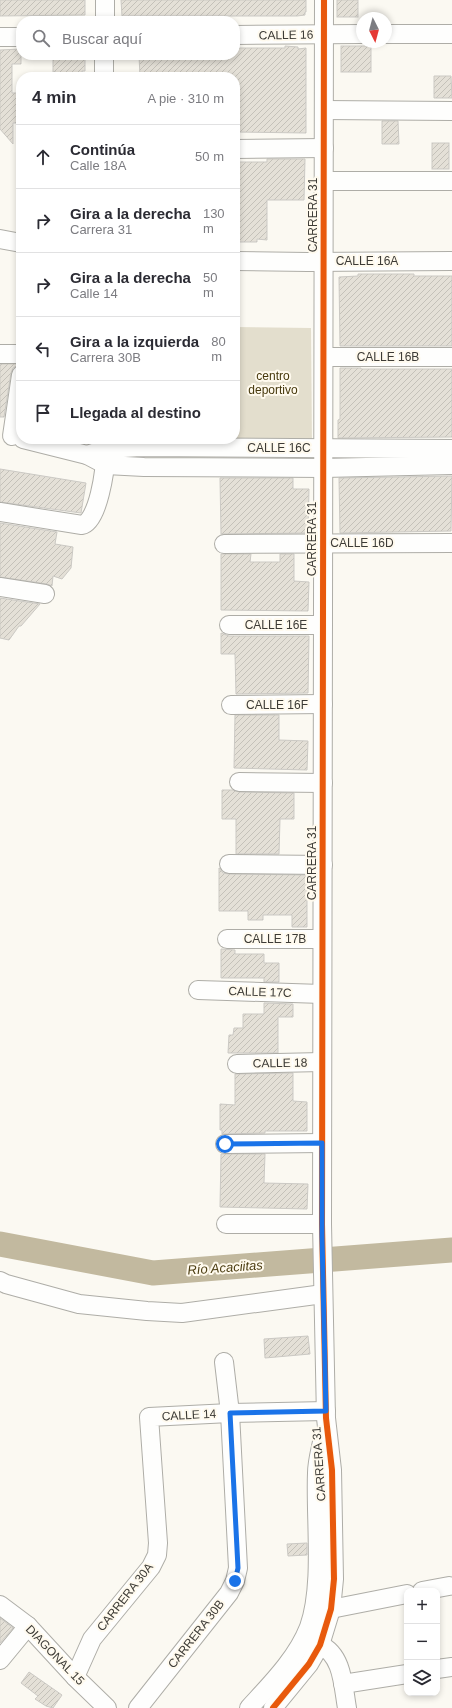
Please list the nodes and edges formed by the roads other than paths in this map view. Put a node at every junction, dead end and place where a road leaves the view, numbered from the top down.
1 (105, 0) edge
2 (324, 0) edge
3 (104, 16) edge
4 (324, 34) junction
5 (356, 34) edge
6 (392, 34) edge
7 (452, 34) edge
8 (240, 35) edge
9 (0, 37) edge
10 (16, 37) edge
11 (104, 60) edge
12 (104, 72) edge
13 (324, 110) junction
14 (452, 111) edge
15 (324, 148) junction
16 (240, 149) edge
17 (324, 181) junction
18 (452, 181) edge
19 (0, 239) edge
20 (16, 242) edge
21 (240, 261) edge
22 (324, 261) junction
23 (452, 261) edge
24 (0, 354) edge
25 (16, 354) edge
26 (324, 357) junction
27 (452, 357) edge
28 (16, 419) edge
29 (14, 437) edge
30 (42, 444) edge
31 (322, 448) junction
32 (452, 448) edge
33 (105, 451) edge
34 (452, 465) edge
35 (324, 468) junction
36 (0, 512) edge
37 (323, 543) junction
38 (452, 543) edge
39 (224, 544) dead end
40 (0, 587) edge
41 (45, 594) dead end
42 (228, 624) dead end
43 (323, 625) junction
44 (323, 704) junction
45 (231, 705) dead end
46 (239, 782) dead end
47 (323, 783) junction
48 (229, 864) dead end
49 (323, 865) junction
50 (227, 939) dead end
51 (322, 939) junction
52 (198, 990) dead end
53 (322, 994) junction
54 (322, 1062) junction
55 (237, 1064) dead end
56 (322, 1143) junction
57 (225, 1144) dead end
58 (226, 1224) dead end
59 (322, 1230) junction
60 (0, 1281) edge
61 (323, 1292) junction
62 (224, 1362) dead end
63 (230, 1413) junction
64 (326, 1414) junction
65 (149, 1417) joint
66 (449, 1586) dead end
67 (438, 1588) edge
68 (404, 1595) edge
69 (0, 1606) edge
70 (331, 1609) junction
71 (28, 1626) junction
72 (320, 1646) junction
73 (0, 1660) edge
74 (452, 1667) edge
75 (440, 1669) edge
76 (404, 1674) edge
77 (75, 1677) junction
78 (343, 1684) junction
79 (107, 1708) edge
80 (138, 1708) edge
81 (249, 1708) edge
82 (273, 1708) edge
83 (347, 1708) edge

1 - 3 street
2 - 4 street, CARRERA 31
4 - 5 street, CALLE 16
4 - 8 street, CALLE 16
4 - 13 street, CARRERA 31
6 - 7 street
9 - 10 street
11 - 12 street
13 - 14 street
13 - 15 street, CARRERA 31
15 - 16 street
15 - 17 street, CARRERA 31
17 - 18 street
17 - 22 street, CARRERA 31
19 - 20 street
21 - 22 street, CALLE 16A
22 - 23 street, CALLE 16A
22 - 26 street, CARRERA 31
24 - 25 street
26 - 27 street, CALLE 16B
26 - 31 street, CARRERA 31
28 - 29 street
30 - 33 street
31 - 32 street, CALLE 16C
31 - 33 street, CALLE 16C
31 - 35 street, CARRERA 31
33 - 35 street, CALLE 16C
33 - 36 street
34 - 35 street, CALLE 16C
35 - 37 street, CARRERA 31
37 - 38 street, CALLE 16D
37 - 39 street, CALLE 16D
37 - 43 street, CARRERA 31
40 - 41 street
42 - 43 street, CALLE 16E
43 - 44 street, CARRERA 31
44 - 45 street, CALLE 16F
44 - 47 street, CARRERA 31
46 - 47 street
47 - 49 street, CARRERA 31
48 - 49 street
49 - 51 street, CARRERA 31
50 - 51 street, CALLE 17B
51 - 53 street, CARRERA 31
52 - 53 street, CALLE 17C
53 - 54 street, CARRERA 31
54 - 55 street, CALLE 18
54 - 56 street, CARRERA 31
56 - 57 street
56 - 59 street, CARRERA 31
58 - 59 street
59 - 61 street, CARRERA 31
60 - 61 street
61 - 64 street, CARRERA 31
62 - 63 street, CARRERA 30B
63 - 64 street, CALLE 14
63 - 65 street, CALLE 14
63 - 80 street, CARRERA 30B
64 - 70 street, CARRERA 31
64 - 81 street, CARRERA 31
65 - 77 street, CARRERA 30A
66 - 67 street
68 - 70 street
69 - 71 street, DIAGONAL 15
70 - 72 street, CARRERA 31
71 - 73 street
71 - 77 street, DIAGONAL 15
72 - 78 street
72 - 82 street, CARRERA 31
74 - 75 street
76 - 78 street
77 - 79 street, DIAGONAL 15
78 - 83 street

